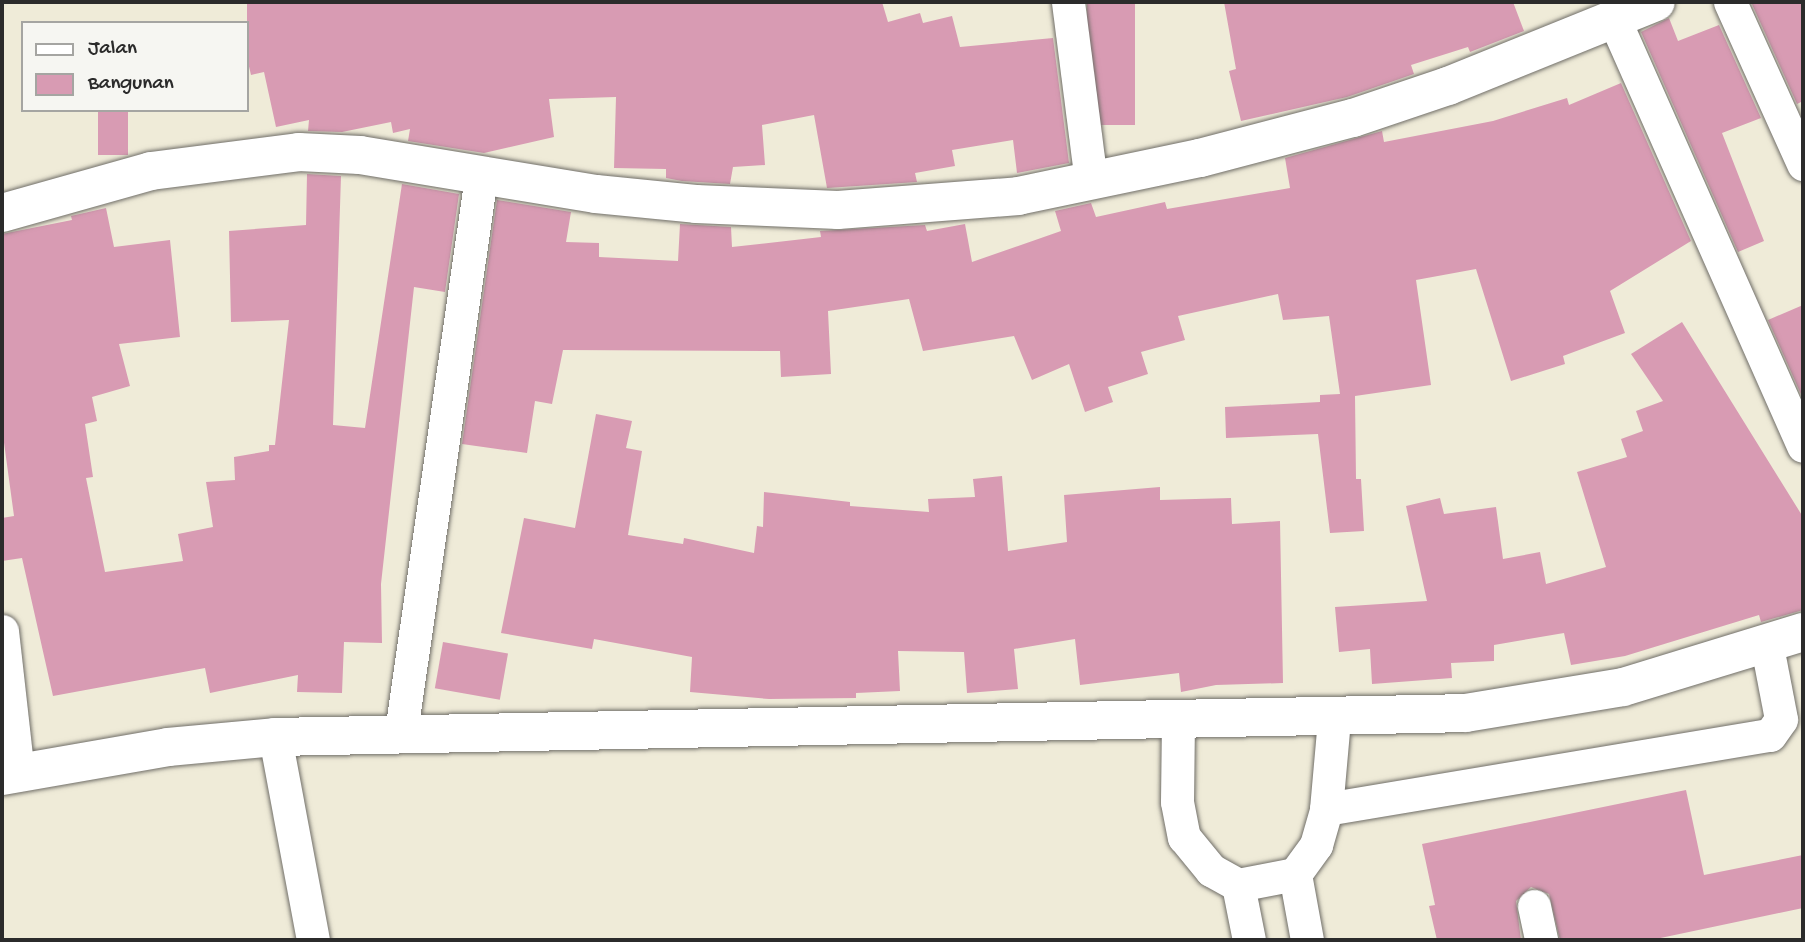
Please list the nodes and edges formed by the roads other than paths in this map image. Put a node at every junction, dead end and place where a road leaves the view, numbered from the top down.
1 (1068, 2) edge
2 (1657, 2) edge
3 (1730, 2) edge
4 (1614, 19) junction
5 (1803, 164) edge
6 (481, 176) junction
7 (1091, 181) junction
8 (2, 213) edge
9 (1803, 446) edge
10 (2, 631) edge
11 (1803, 632) edge
12 (1767, 646) junction
13 (1334, 719) junction
14 (1178, 720) junction
15 (401, 732) junction
16 (275, 737) junction
17 (10, 775) edge
18 (1326, 809) junction
19 (1295, 874) junction
20 (1238, 885) junction
21 (1534, 906) dead end
22 (313, 940) edge
23 (1249, 940) edge
24 (1307, 940) edge
25 (1541, 940) edge

1 - 7 street
2 - 4 street
3 - 5 street
4 - 7 street
4 - 9 street
6 - 7 street
6 - 8 street
6 - 15 street
10 - 17 street
11 - 12 street
12 - 13 street
12 - 18 street
13 - 14 street
13 - 18 street
14 - 15 street
14 - 20 street
15 - 16 street
16 - 17 street
16 - 22 street
18 - 19 street
19 - 20 street
19 - 24 street
20 - 23 street
21 - 25 street

